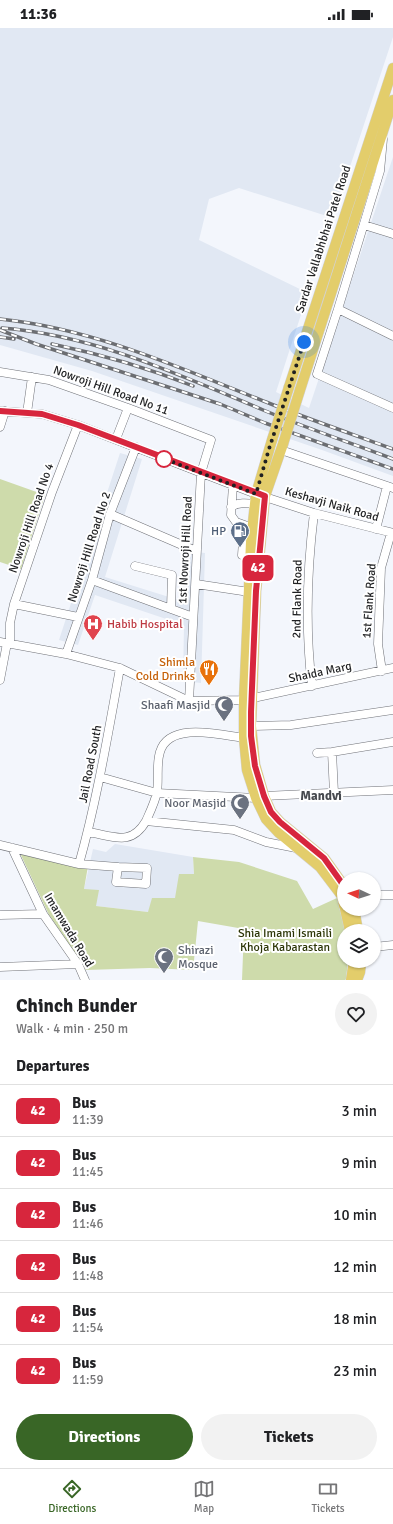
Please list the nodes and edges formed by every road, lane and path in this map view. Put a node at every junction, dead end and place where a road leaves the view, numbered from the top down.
1 (393, 68) edge
2 (393, 100) edge
3 (383, 114) junction
4 (384, 129) junction
5 (364, 225) junction
6 (393, 234) edge
7 (338, 309) junction
8 (393, 336) edge
9 (0, 372) edge
10 (32, 377) junction
11 (128, 408) junction
12 (393, 408) edge
13 (2, 411) edge
14 (27, 413) junction
15 (78, 425) junction
16 (0, 427) edge
17 (116, 439) junction
18 (211, 440) joint
19 (136, 447) junction
20 (282, 447) junction
21 (201, 473) junction
22 (233, 485) junction
23 (390, 487) edge
24 (259, 498) junction
25 (231, 507) junction
26 (314, 513) junction
27 (110, 514) junction
28 (253, 528) junction
29 (376, 529) junction
30 (392, 533) edge
31 (196, 551) junction
32 (135, 566) dead end
33 (172, 575) junction
34 (92, 580) junction
35 (196, 584) junction
36 (252, 591) junction
37 (14, 604) junction
38 (171, 609) junction
39 (78, 617) junction
40 (193, 617) junction
41 (6, 643) edge
42 (66, 654) junction
43 (120, 668) junction
44 (393, 668) edge
45 (382, 671) junction
46 (0, 680) edge
47 (312, 686) junction
48 (248, 700) junction
49 (189, 701) junction
50 (393, 710) edge
51 (249, 733) junction
52 (393, 742) edge
53 (332, 752) junction
54 (317, 753) dead end
55 (100, 777) junction
56 (393, 790) edge
57 (157, 793) junction
58 (334, 793) junction
59 (260, 797) junction
60 (146, 821) junction
61 (88, 832) junction
62 (0, 845) edge
63 (12, 848) junction
64 (296, 848) junction
65 (79, 864) junction
66 (118, 867) dead end
67 (337, 884) edge
68 (337, 888) edge
69 (393, 895) edge
70 (381, 896) edge
71 (0, 914) edge
72 (43, 914) junction
73 (393, 945) edge
74 (381, 946) edge
75 (78, 964) junction
76 (0, 967) edge
77 (353, 968) edge
78 (360, 968) edge
79 (85, 980) edge
80 (351, 980) edge
81 (357, 980) edge

1 - 3 main road, Sardar Vallabhbhai Patel Road
2 - 3 main road, Sardar Vallabhbhai Patel Road
3 - 4 main road, Sardar Vallabhbhai Patel Road
3 - 24 main road, Sardar Vallabhbhai Patel Road, bridge
4 - 5 street
4 - 20 main road, Sardar Vallabhbhai Patel Road, bridge
5 - 6 street
5 - 7 street
7 - 8 street
7 - 12 street
9 - 10 street, Nowroji Hill Road No 11
10 - 11 street, Nowroji Hill Road No 11
10 - 14 street
11 - 17 street
11 - 18 street, Nowroji Hill Road No 11
13 - 14 street, Keshavji Naik Road
13 - 16 street
14 - 15 street, Keshavji Naik Road
15 - 17 street, Keshavji Naik Road
15 - 37 street, Nowroji Hill Road No 4
17 - 19 street, Keshavji Naik Road
18 - 21 street, 1st Nowroji Hill Road
19 - 21 street, Keshavji Naik Road
19 - 27 street, Nowroji Hill Road No 2
20 - 23 street
20 - 24 main road, Sardar Vallabhbhai Patel Road
21 - 22 street, Keshavji Naik Road
21 - 31 street, 1st Nowroji Hill Road
22 - 24 street, Keshavji Naik Road
22 - 25 street
23 - 29 street
24 - 25 street
24 - 26 street, Keshavji Naik Road
24 - 28 main road, Sardar Vallabhbhai Patel Road
24 - 36 main road, Sardar Vallabhbhai Patel Road
25 - 28 street
26 - 29 street, Keshavji Naik Road
26 - 47 street, 2nd Flank Road
27 - 31 street
27 - 34 street, Nowroji Hill Road No 2
28 - 36 main road, Sardar Vallabhbhai Patel Road
29 - 30 street, Keshavji Naik Road
30 - 45 street, 1st Flank Road
31 - 35 street, 1st Nowroji Hill Road
32 - 33 street
33 - 35 path
33 - 38 street
34 - 38 street
34 - 39 street, Nowroji Hill Road No 2
35 - 36 street
35 - 40 street, 1st Nowroji Hill Road
36 - 48 main road, Sardar Vallabhbhai Patel Road
37 - 39 street
37 - 41 street, Nowroji Hill Road No 4
38 - 40 street
39 - 42 street, Nowroji Hill Road No 2
40 - 49 street, 1st Nowroji Hill Road
41 - 42 street
41 - 46 street, Nowroji Hill Road No 4
42 - 43 street
43 - 49 street
43 - 55 street, Jail Road South
44 - 45 street, Shaida Marg
45 - 47 street, Shaida Marg
47 - 48 street, Shaida Marg
48 - 49 street, Shaida Marg
48 - 51 main road, Sardar Vallabhbhai Patel Road
50 - 51 street
51 - 57 street
51 - 59 main road, Sardar Vallabhbhai Patel Road
52 - 53 street
53 - 54 street
53 - 58 street
55 - 57 street
55 - 61 street, Jail Road South
56 - 58 street
57 - 59 street
57 - 60 street
58 - 59 street
59 - 64 main road, Sardar Vallabhbhai Patel Road
59 - 67 main road, Sardar Vallabhbhai Patel Road
60 - 61 street
60 - 64 street
61 - 65 street, Jail Road South
62 - 63 street
63 - 65 street
63 - 72 street, Imamwada Road
64 - 68 main road, Sardar Vallabhbhai Patel Road
65 - 66 street
69 - 70 street
71 - 72 street
72 - 75 street, Imamwada Road
73 - 74 street
75 - 76 street
75 - 79 street, Imamwada Road
77 - 80 main road
78 - 81 main road

